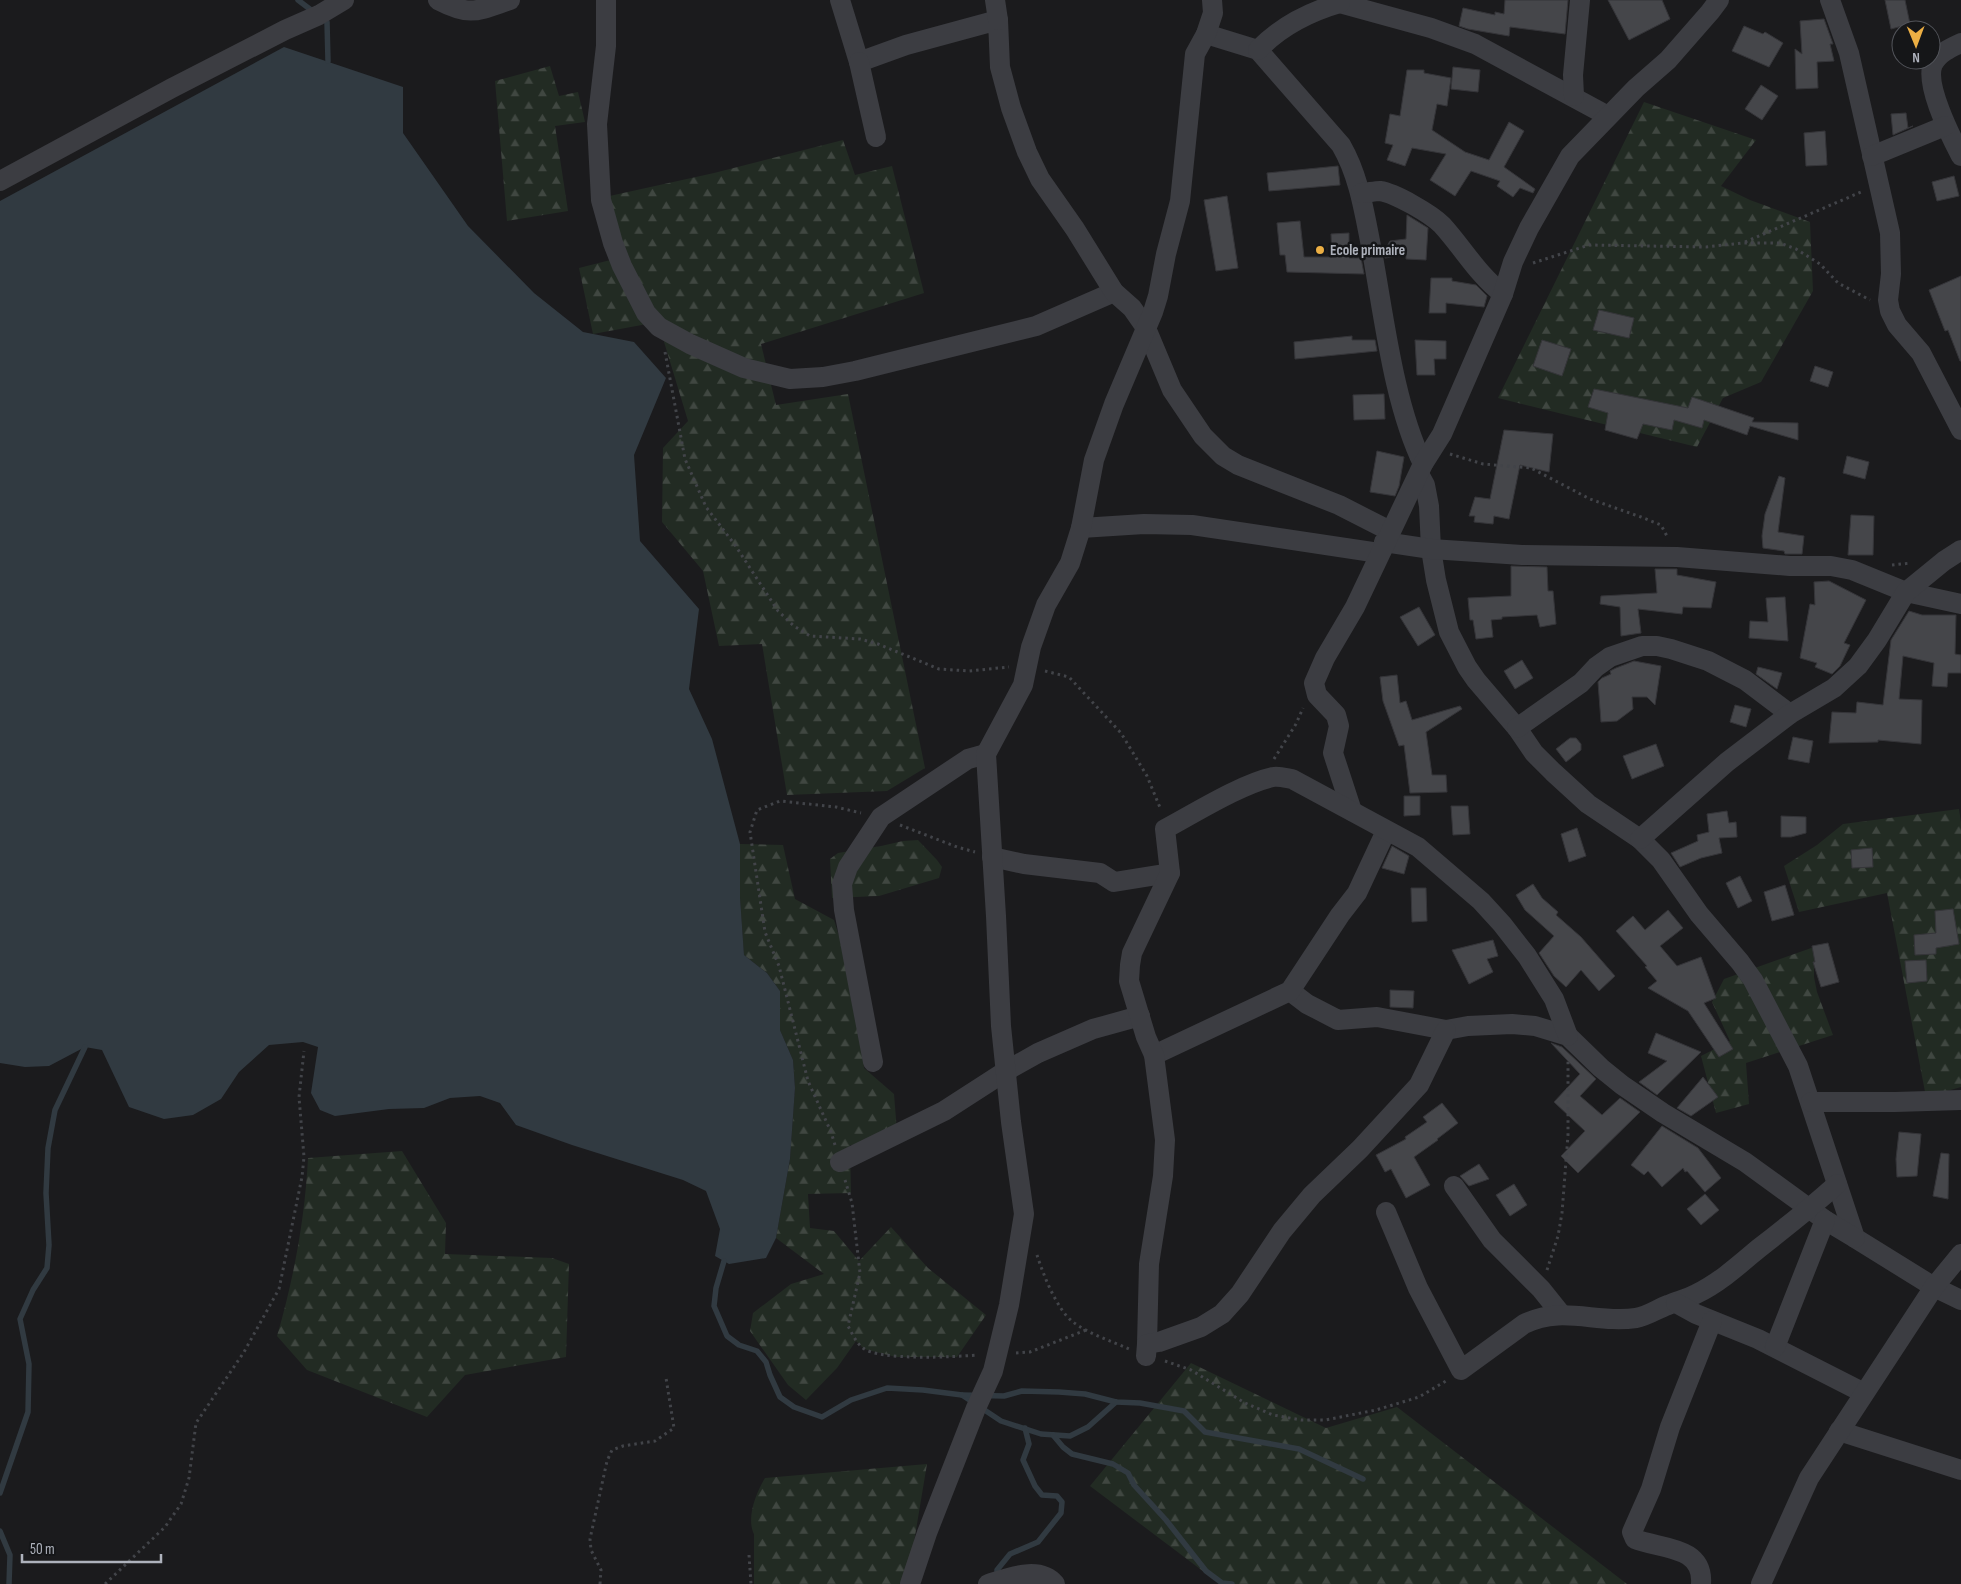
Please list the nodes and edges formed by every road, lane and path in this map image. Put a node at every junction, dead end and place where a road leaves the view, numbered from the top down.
1 (344, 0) edge
2 (438, 0) edge
3 (606, 0) edge
4 (840, 0) edge
5 (1212, 0) edge
6 (1580, 0) edge
7 (1719, 0) edge
8 (1830, 0) edge
9 (502, 1) edge
10 (1340, 2) edge
11 (996, 10) edge
12 (1206, 34) junction
13 (1961, 43) edge
14 (1258, 50) junction
15 (859, 62) junction
16 (1574, 96) junction
17 (1608, 116) junction
18 (1945, 126) junction
19 (876, 137) dead end
20 (1872, 156) junction
21 (1961, 156) edge
22 (0, 181) edge
23 (1878, 184) junction
24 (1361, 193) junction
25 (1742, 243) junction
26 (1513, 262) junction
27 (1114, 292) junction
28 (1503, 294) junction
29 (1890, 311) junction
30 (659, 327) junction
31 (1146, 328) junction
32 (1961, 430) edge
33 (1425, 462) junction
34 (1081, 528) junction
35 (1384, 542) junction
36 (1431, 549) junction
37 (1953, 556) edge
38 (1677, 557) junction
39 (1890, 565) dead end
40 (1906, 592) junction
41 (1961, 604) edge
42 (1027, 666) junction
43 (1314, 683) junction
44 (1790, 714) junction
45 (1517, 728) junction
46 (986, 754) junction
47 (1258, 782) junction
48 (1352, 811) junction
49 (1165, 829) junction
50 (1386, 831) junction
51 (1640, 839) junction
52 (992, 857) junction
53 (1170, 874) junction
54 (1290, 991) junction
55 (1140, 1016) junction
56 (1446, 1030) junction
57 (1568, 1036) junction
58 (304, 1051) dead end
59 (1154, 1055) junction
60 (873, 1062) dead end
61 (1006, 1071) junction
62 (1961, 1100) edge
63 (1811, 1102) junction
64 (840, 1162) dead end
65 (1837, 1184) junction
66 (1454, 1186) dead end
67 (1386, 1212) dead end
68 (1817, 1214) junction
69 (1855, 1238) junction
70 (1035, 1250) dead end
71 (1961, 1254) edge
72 (1934, 1287) junction
73 (1541, 1290) junction
74 (1961, 1300) edge
75 (1676, 1302) junction
76 (1561, 1314) junction
77 (1712, 1321) junction
78 (1775, 1347) junction
79 (1146, 1350) junction
80 (1461, 1370) junction
81 (666, 1378) dead end
82 (1864, 1393) junction
83 (1839, 1431) junction
84 (1961, 1470) edge
85 (750, 1555) dead end
86 (105, 1584) edge
87 (600, 1584) edge
88 (751, 1584) edge
89 (910, 1584) edge
90 (988, 1584) edge
91 (1055, 1584) edge
92 (1701, 1584) edge
93 (1761, 1584) edge

1 - 22 street
2 - 9 street
3 - 30 street
4 - 15 street
5 - 12 street
6 - 16 street
7 - 17 street
8 - 20 street
10 - 14 street
10 - 16 street
11 - 15 street
11 - 27 street
12 - 14 street
12 - 31 street
13 - 18 street
14 - 24 street
15 - 19 street
16 - 17 street
17 - 26 street
18 - 20 street
18 - 21 street
20 - 23 street
23 - 25 path
23 - 29 street
24 - 28 street
24 - 33 street
25 - 26 path
25 - 29 path
26 - 28 street
27 - 30 street
27 - 31 street
28 - 33 street
29 - 32 street
30 - 42 path
31 - 34 street
31 - 35 street
33 - 35 street
33 - 36 street
33 - 38 path
34 - 35 street
34 - 42 street
35 - 36 street
35 - 43 street
36 - 38 street
36 - 45 street
37 - 39 path
37 - 40 street
38 - 40 street
40 - 41 street
40 - 44 street
42 - 46 street
42 - 49 path
43 - 47 path
43 - 48 street
44 - 45 street
44 - 51 street
45 - 51 street
46 - 52 street
46 - 60 street
47 - 48 street
47 - 49 street
48 - 50 street
49 - 53 street
50 - 54 street
50 - 57 street
51 - 63 street
52 - 53 street
52 - 61 street
53 - 55 street
54 - 56 street
54 - 59 street
55 - 59 street
55 - 61 street
56 - 57 street
56 - 79 street
57 - 68 street
57 - 73 path
58 - 86 path
59 - 79 street
61 - 64 street
61 - 89 street
62 - 63 street
63 - 65 street
65 - 68 street
65 - 69 street
66 - 73 street
67 - 80 street
68 - 69 street
68 - 75 street
68 - 78 street
69 - 72 street
70 - 79 path
71 - 72 street
72 - 74 street
72 - 82 street
73 - 76 street
75 - 76 street
75 - 77 street
76 - 80 street
77 - 78 street
77 - 92 street
78 - 82 street
79 - 80 path
81 - 87 path
82 - 83 street
83 - 84 street
83 - 93 street
85 - 88 path
90 - 91 street

